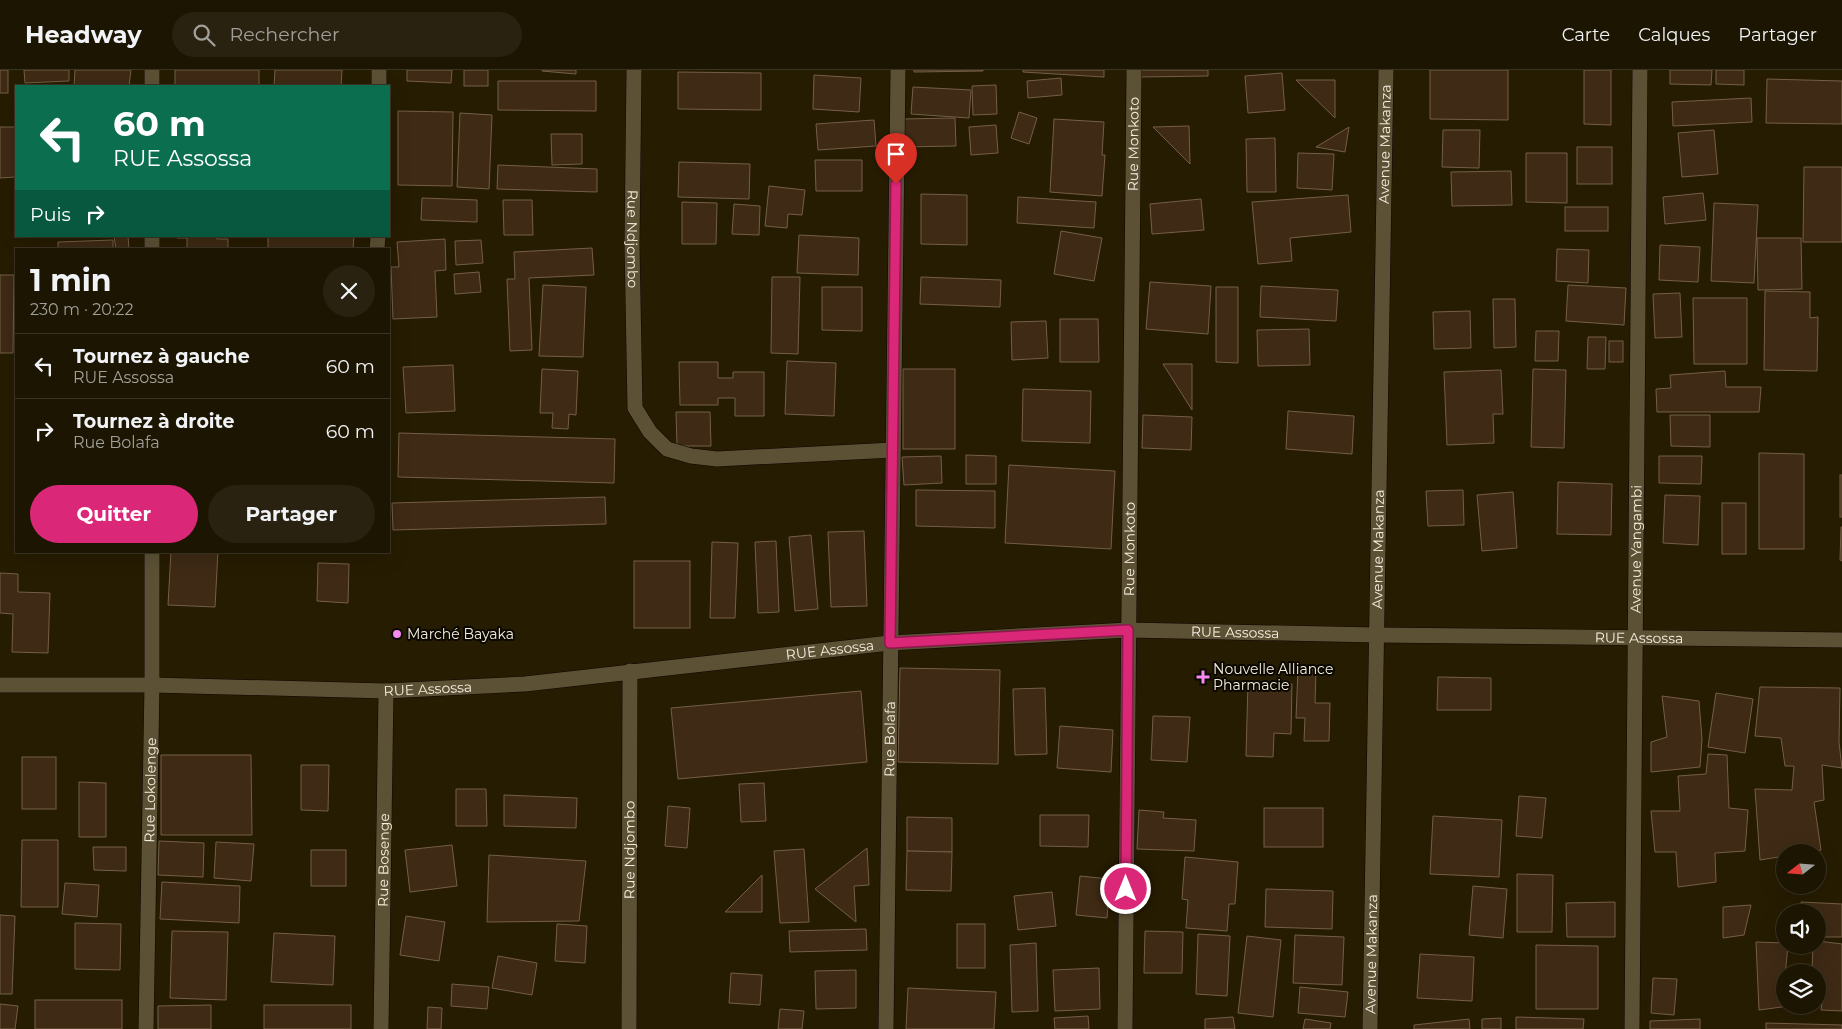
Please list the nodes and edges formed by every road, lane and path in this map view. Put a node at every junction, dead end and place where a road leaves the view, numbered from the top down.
1 (152, 70) edge
2 (379, 70) edge
3 (634, 70) edge
4 (898, 70) edge
5 (1134, 70) edge
6 (1386, 70) edge
7 (1640, 70) edge
8 (152, 85) edge
9 (379, 85) edge
10 (893, 450) junction
11 (152, 553) edge
12 (1128, 630) junction
13 (1376, 636) junction
14 (1634, 638) junction
15 (1842, 640) edge
16 (890, 643) junction
17 (630, 671) junction
18 (0, 685) edge
19 (152, 685) junction
20 (386, 691) junction
21 (146, 1029) edge
22 (380, 1029) edge
23 (629, 1029) edge
24 (886, 1029) edge
25 (1124, 1029) edge
26 (1370, 1029) edge
27 (1632, 1029) edge

1 - 8 street
2 - 9 street
3 - 10 street, Rue Ndjombo
4 - 10 street, Rue Bolafa
5 - 12 street, Rue Monkoto
6 - 13 street, Avenue Makanza
7 - 14 street, Avenue Yangambi
10 - 16 street, Rue Bolafa
11 - 19 street, Rue Lokolenge
12 - 13 street, RUE Assossa
12 - 16 street, RUE Assossa
12 - 25 street, Rue Monkoto
13 - 14 street, RUE Assossa
13 - 26 street, Avenue Makanza
14 - 15 street, RUE Assossa
14 - 27 street, Avenue Yangambi
16 - 17 street, RUE Assossa
16 - 24 street, Rue Bolafa
17 - 20 street, RUE Assossa
17 - 23 street, Rue Ndjombo
18 - 19 street, RUE Assossa
19 - 20 street, RUE Assossa
19 - 21 street, Rue Lokolenge
20 - 22 street, Rue Bosenge

